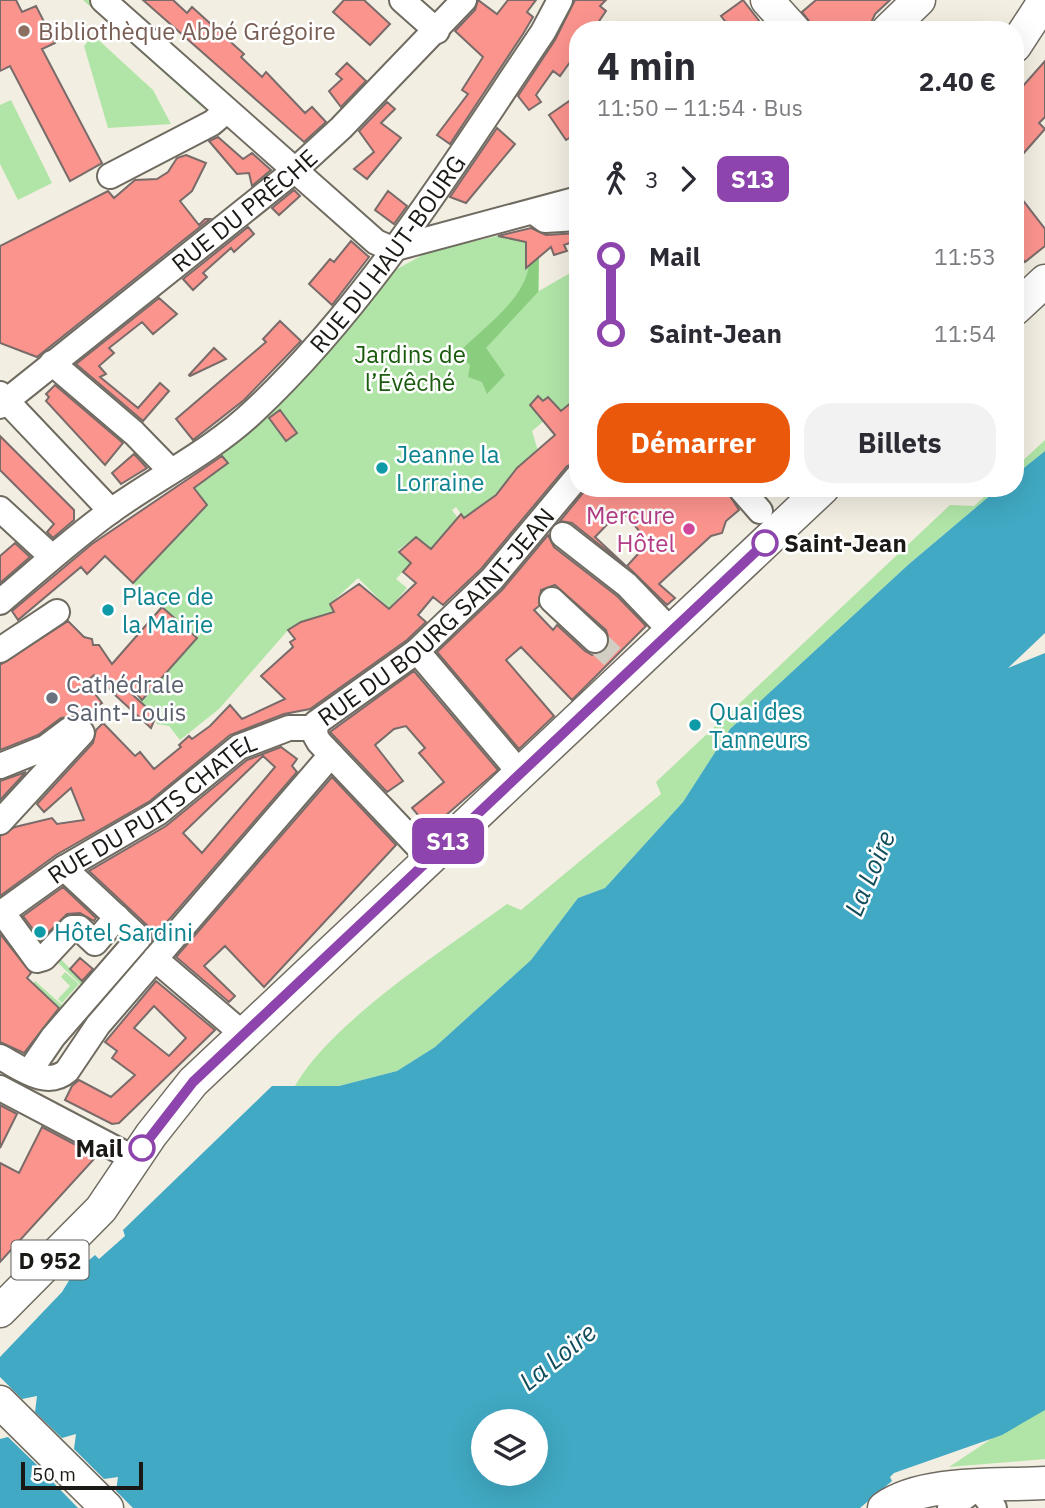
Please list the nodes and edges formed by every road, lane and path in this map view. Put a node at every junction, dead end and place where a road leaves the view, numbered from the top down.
1 (103, 0) edge
2 (402, 0) edge
3 (464, 0) edge
4 (560, 0) edge
5 (767, 0) edge
6 (919, 0) edge
7 (1045, 0) edge
8 (786, 21) edge
9 (897, 21) edge
10 (437, 31) junction
11 (1024, 32) edge
12 (226, 111) junction
13 (294, 171) junction
14 (110, 176) dead end
15 (569, 201) edge
16 (532, 211) junction
17 (569, 219) edge
18 (394, 258) junction
19 (1045, 281) edge
20 (1024, 306) edge
21 (52, 363) junction
22 (2, 400) edge
23 (171, 471) junction
24 (569, 487) edge
25 (748, 497) edge
26 (814, 497) edge
27 (0, 509) edge
28 (111, 511) junction
29 (760, 511) dead end
30 (563, 535) dead end
31 (52, 557) junction
32 (552, 600) dead end
33 (0, 602) edge
34 (57, 612) dead end
35 (671, 631) junction
36 (595, 640) tunnel mouth
37 (0, 650) edge
38 (418, 651) junction
39 (315, 728) junction
40 (331, 755) junction
41 (0, 766) edge
42 (520, 773) junction
43 (0, 822) edge
44 (429, 858) junction
45 (64, 868) junction
46 (1, 913) edge
47 (117, 917) junction
48 (155, 959) junction
49 (243, 1034) junction
50 (0, 1057) edge
51 (29, 1072) junction
52 (0, 1088) edge
53 (135, 1159) junction
54 (0, 1311) edge
55 (0, 1402) edge
56 (1045, 1483) edge
57 (986, 1497) edge
58 (107, 1508) edge
59 (884, 1508) edge
60 (950, 1508) edge

1 - 12 street
2 - 10 street
3 - 10 street, RUE DU PRÊCHE
4 - 18 street, RUE DU HAUT-BOURG
5 - 8 main road
6 - 9 main road
7 - 11 main road
10 - 13 street, RUE DU PRÊCHE
12 - 13 street
12 - 14 street
13 - 18 street
13 - 21 street, RUE DU PRÊCHE
15 - 16 street
16 - 17 street
16 - 18 street
18 - 23 street, RUE DU HAUT-BOURG
19 - 20 main road
21 - 22 street, RUE DU PRÊCHE
21 - 23 street
22 - 28 street
23 - 28 street, RUE DU HAUT-BOURG
24 - 38 street, RUE DU BOURG SAINT-JEAN
25 - 29 street
26 - 35 main road, D 952
27 - 31 street
28 - 31 street, RUE DU HAUT-BOURG
30 - 35 street
31 - 33 street, RUE DU HAUT-BOURG
32 - 36 street
34 - 37 street
35 - 42 main road, D 952
38 - 39 street, RUE DU BOURG SAINT-JEAN
38 - 42 street
39 - 40 street, RUE DU BOURG SAINT-JEAN
39 - 45 street, RUE DU PUITS CHATEL
40 - 44 street, RUE DU BOURG SAINT-JEAN
40 - 48 street
41 - 43 street
42 - 44 main road, D 952
44 - 49 main road, D 952
45 - 46 street, RUE DU PUITS CHATEL
45 - 47 street
46 - 47 street
47 - 51 street
48 - 49 street
48 - 51 street
49 - 53 main road, D 952
50 - 51 street
52 - 53 street
53 - 54 main road, D 952
55 - 58 main road
56 - 57 main road
57 - 59 main road
57 - 60 street

